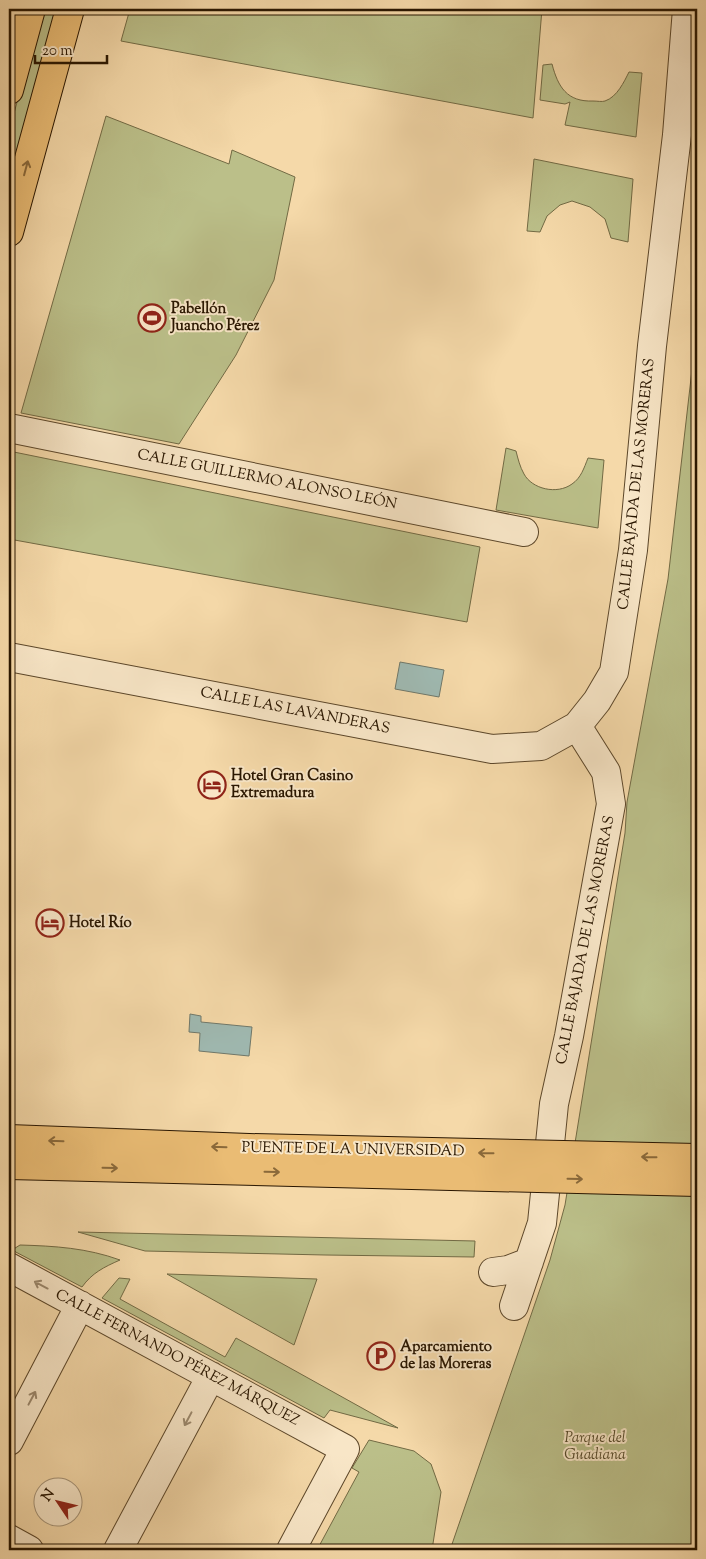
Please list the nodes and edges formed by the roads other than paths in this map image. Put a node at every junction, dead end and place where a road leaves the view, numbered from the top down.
1 (31, 9) edge
2 (70, 9) edge
3 (687, 9) edge
4 (13, 58) edge
5 (9, 90) edge
6 (14, 200) edge
7 (9, 232) edge
8 (9, 428) edge
9 (524, 532) dead end
10 (9, 657) edge
11 (577, 726) junction
12 (9, 1139) edge
13 (697, 1158) edge
14 (9, 1165) edge
15 (697, 1182) edge
16 (529, 1262) junction
17 (9, 1267) edge
18 (493, 1272) dead end
19 (80, 1306) junction
20 (514, 1306) dead end
21 (211, 1376) junction
22 (9, 1441) edge
23 (9, 1539) edge
24 (29, 1550) edge
25 (118, 1550) edge
26 (291, 1550) edge

1 - 4 highway
6 -> 2 highway
3 - 11 street, CALLE BAJADA DE LAS MORERAS
4 - 5 highway
6 - 7 highway
8 - 9 street, CALLE GUILLERMO ALONSO LEÓN
10 - 11 street, CALLE LAS LAVANDERAS
11 - 16 street, CALLE BAJADA DE LAS MORERAS
13 -> 12 highway, PUENTE DE LA UNIVERSIDAD, bridge
14 -> 15 highway, PUENTE DE LA UNIVERSIDAD, bridge
16 - 18 street
16 - 20 street, CALLE BAJADA DE LAS MORERAS
19 -> 17 street, CALLE FERNANDO PÉREZ MÁRQUEZ
19 - 21 street, CALLE FERNANDO PÉREZ MÁRQUEZ
22 -> 19 street
21 -> 25 street
21 - 26 street, CALLE FERNANDO PÉREZ MÁRQUEZ
23 - 24 street

